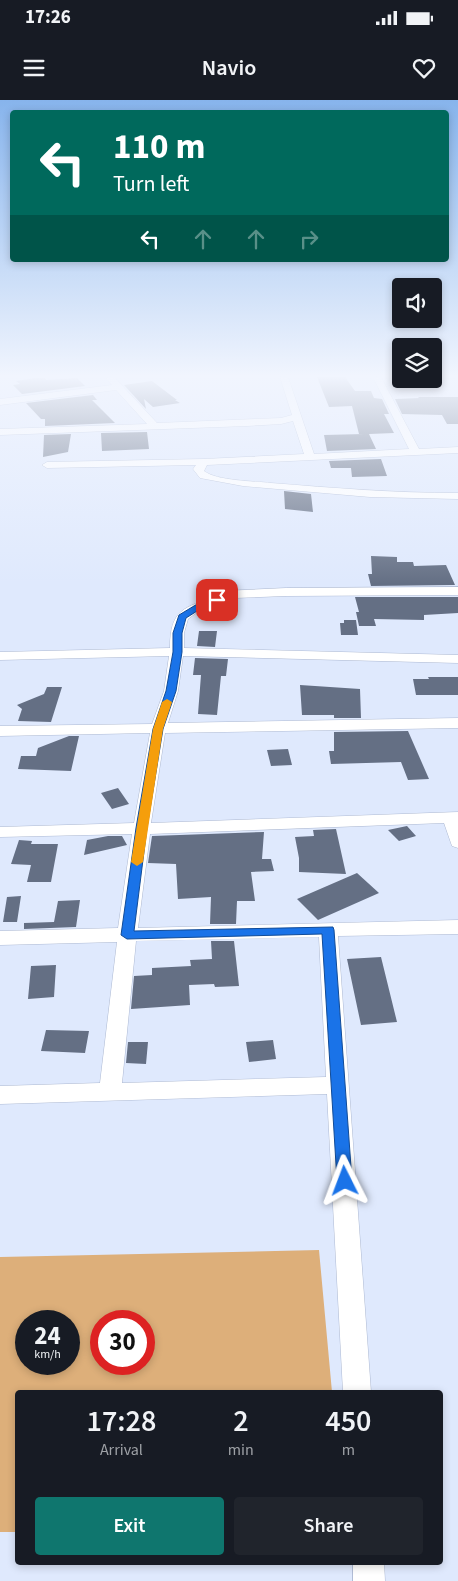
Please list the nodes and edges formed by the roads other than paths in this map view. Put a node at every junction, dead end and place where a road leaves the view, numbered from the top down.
1 (306, 446) edge
2 (413, 446) edge
3 (458, 450) edge
4 (416, 452) junction
5 (310, 458) junction
6 (204, 462) junction
7 (47, 466) dead end
8 (458, 496) edge
9 (458, 591) edge
10 (232, 594) junction
11 (211, 595) dead end
12 (177, 652) junction
13 (0, 656) edge
14 (458, 659) edge
15 (458, 723) edge
16 (158, 729) junction
17 (0, 731) edge
18 (455, 818) edge
19 (142, 828) junction
20 (0, 832) edge
21 (458, 842) edge
22 (458, 927) edge
23 (328, 930) junction
24 (127, 935) junction
25 (0, 938) edge
26 (339, 1085) junction
27 (110, 1092) junction
28 (0, 1095) edge
29 (358, 1390) edge
30 (368, 1565) edge
31 (369, 1581) edge

1 - 5 street
2 - 4 street
3 - 4 street
4 - 5 street
5 - 6 street
6 - 7 street
6 - 8 street
9 - 10 street
10 - 11 street
10 - 12 street
12 - 13 street
12 - 14 street
12 - 16 street
15 - 16 street
16 - 17 street
16 - 19 street
18 - 19 street
18 - 21 street
19 - 20 street
19 - 24 street
22 - 23 street
23 - 24 street
23 - 26 street
24 - 25 street
24 - 27 street
26 - 27 street
26 - 29 street
27 - 28 street
30 - 31 street

